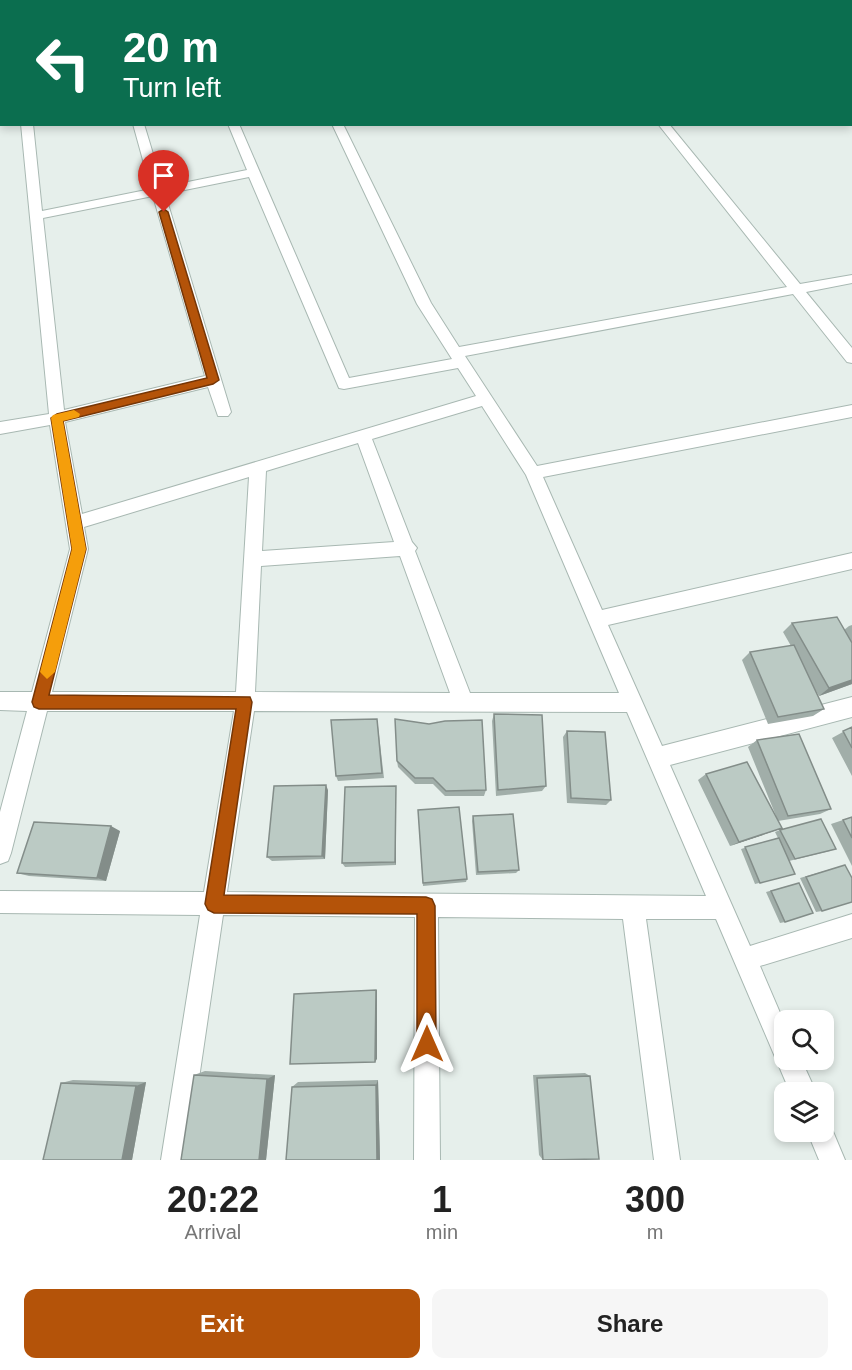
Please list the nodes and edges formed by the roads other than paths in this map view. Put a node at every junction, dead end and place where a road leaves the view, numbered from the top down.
1 (27, 126) edge
2 (139, 126) edge
3 (234, 126) edge
4 (338, 126) edge
5 (665, 126) edge
6 (254, 172) junction
7 (157, 191) junction
8 (35, 216) junction
9 (852, 279) edge
10 (798, 289) junction
11 (458, 358) junction
12 (852, 358) edge
13 (213, 380) junction
14 (486, 399) junction
15 (852, 411) edge
16 (223, 412) dead end
17 (57, 418) junction
18 (0, 428) edge
19 (363, 436) junction
20 (258, 468) junction
21 (533, 473) junction
22 (74, 523) junction
23 (408, 548) junction
24 (253, 559) junction
25 (852, 561) edge
26 (597, 619) junction
27 (0, 701) edge
28 (39, 702) junction
29 (245, 702) junction
30 (465, 703) junction
31 (633, 703) junction
32 (852, 707) edge
33 (657, 758) junction
34 (0, 853) edge
35 (0, 902) edge
36 (214, 904) junction
37 (426, 906) junction
38 (633, 907) junction
39 (723, 908) junction
40 (852, 926) edge
41 (745, 960) junction
42 (774, 1027) edge
43 (825, 1142) edge
44 (174, 1160) edge
45 (427, 1160) edge
46 (667, 1160) edge
47 (832, 1160) edge

1 - 8 street
2 - 7 street
3 - 6 street
4 - 11 street
5 - 10 street
6 - 7 street
6 - 11 street
7 - 8 street
7 - 13 street
8 - 17 street
9 - 10 street
10 - 11 street
10 - 12 street
11 - 14 street
13 - 16 street
13 - 17 street
14 - 19 street
14 - 21 street
15 - 21 street
17 - 18 street
17 - 22 street
19 - 20 street
19 - 23 street
20 - 22 street
20 - 24 street
21 - 26 street
22 - 28 street
23 - 24 street
23 - 30 street
24 - 29 street
25 - 26 street
26 - 31 street
27 - 28 street
28 - 29 street
28 - 34 street
29 - 30 street
29 - 36 street
30 - 31 street
31 - 33 street
32 - 33 street
33 - 39 street
35 - 36 street
36 - 37 street
36 - 44 street
37 - 38 street
37 - 45 street
38 - 39 street
38 - 46 street
39 - 41 street
40 - 41 street
41 - 42 street
43 - 47 street

